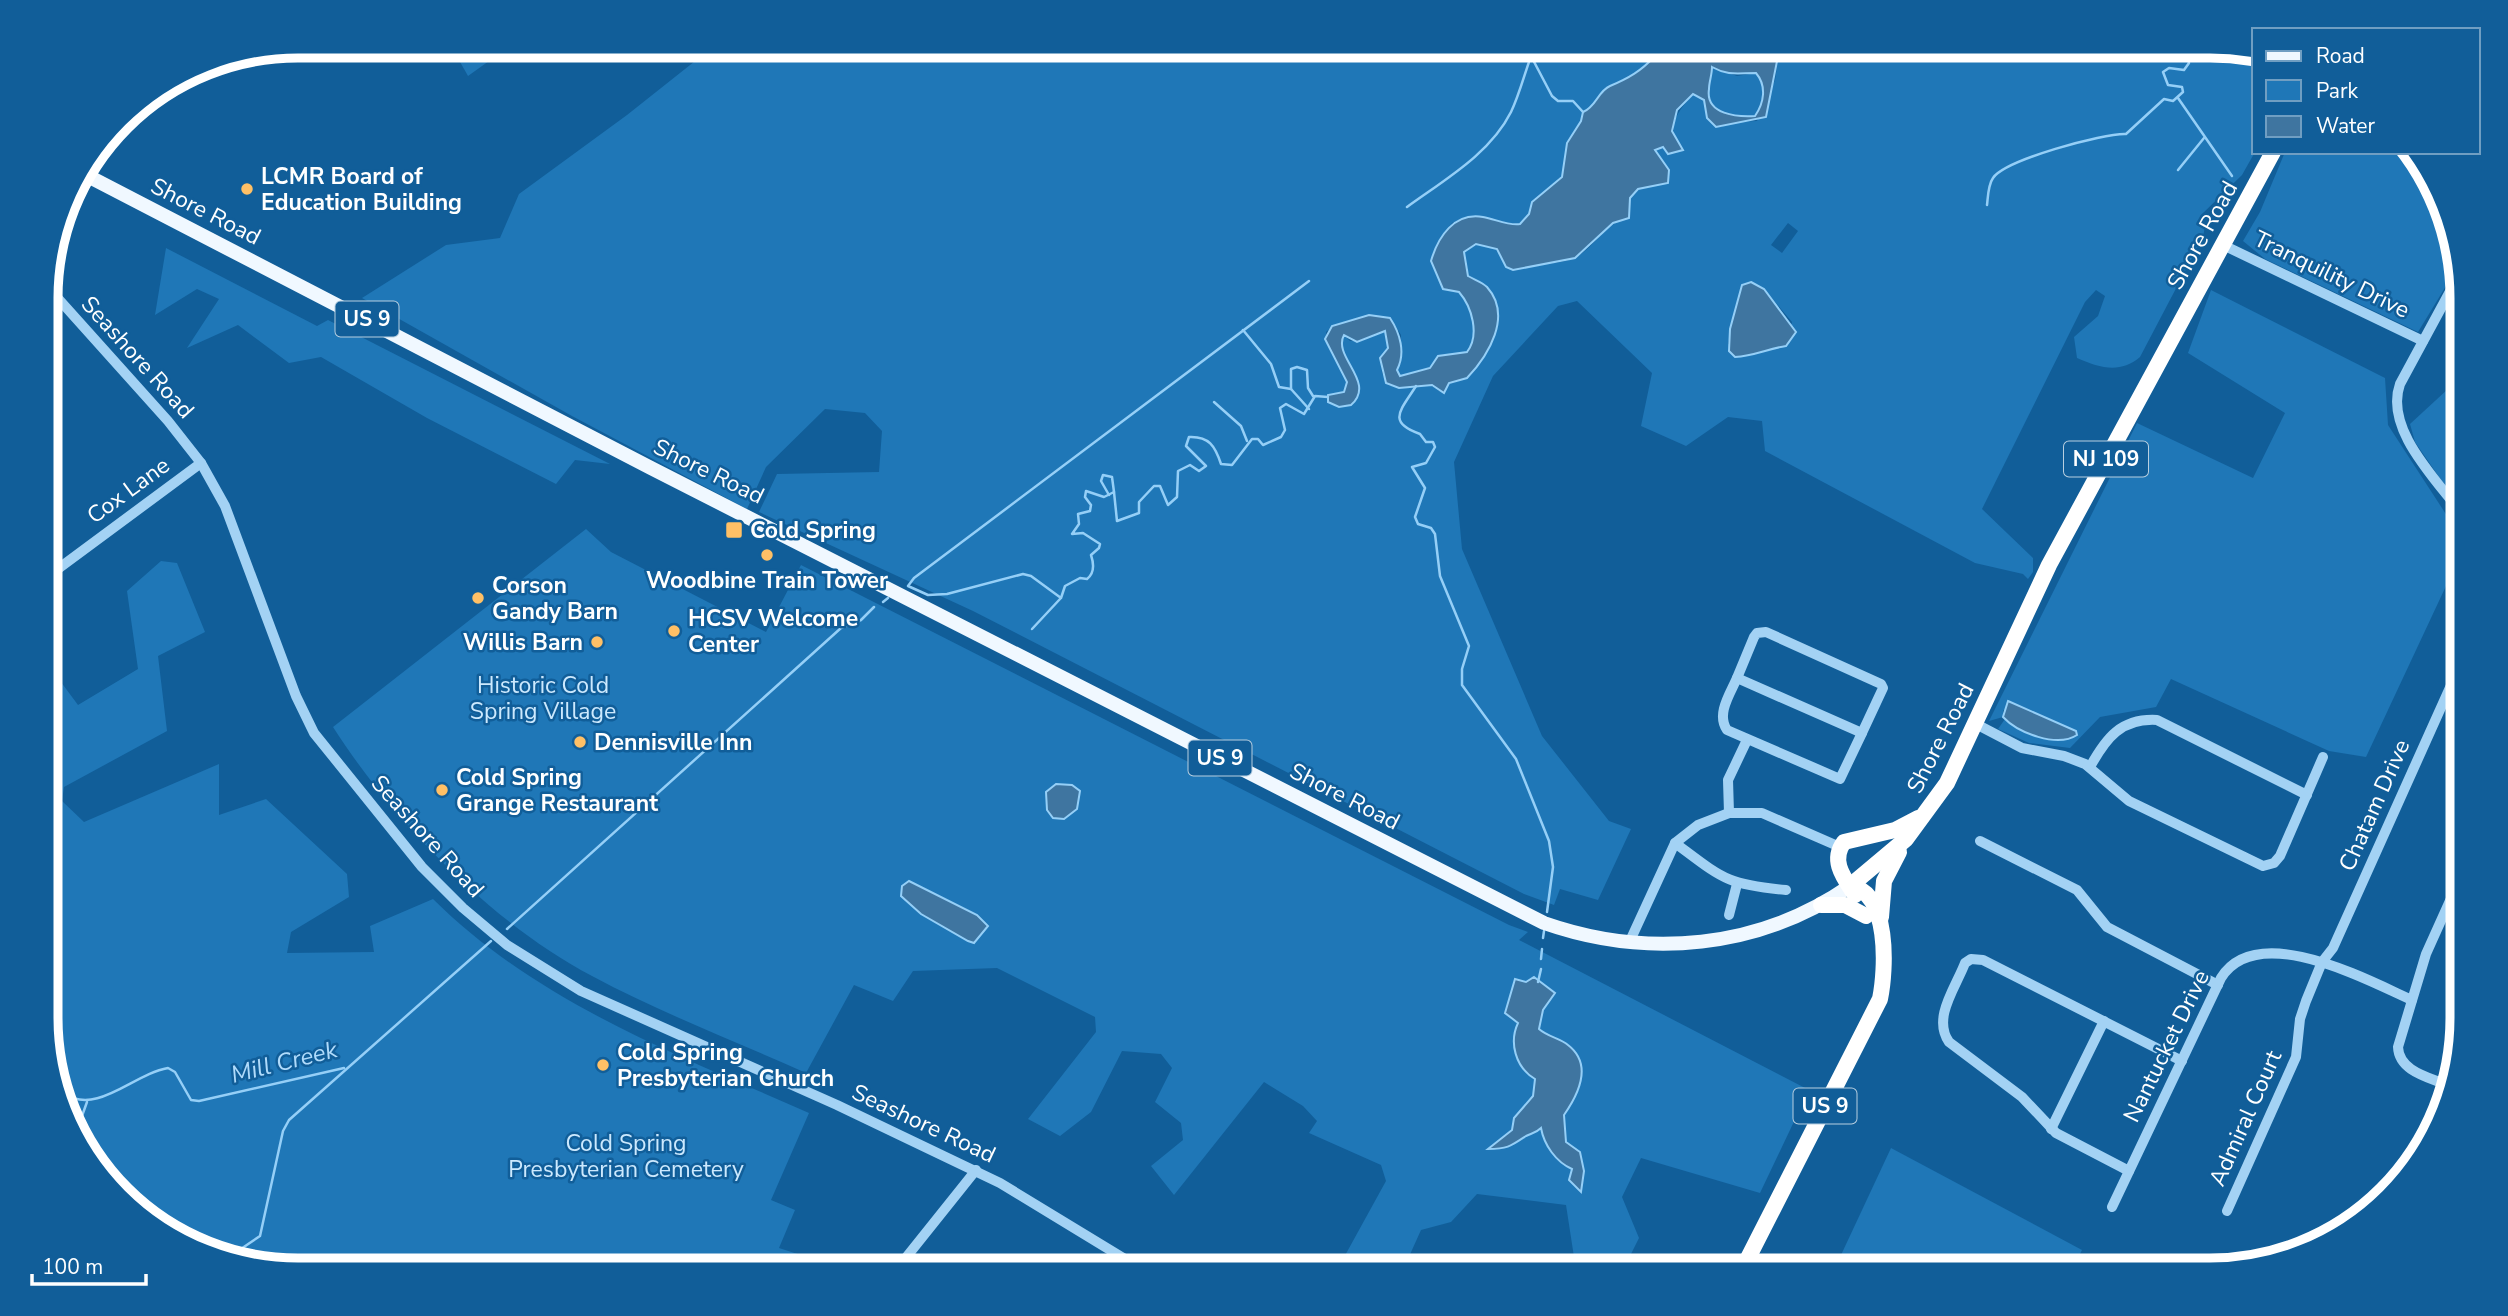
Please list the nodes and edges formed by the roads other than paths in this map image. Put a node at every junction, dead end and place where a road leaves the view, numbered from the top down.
1 (2272, 154) edge
2 (90, 177) edge
3 (2223, 245) junction
4 (2450, 292) edge
5 (58, 298) edge
6 (2423, 341) junction
7 (201, 463) junction
8 (2450, 497) edge
9 (58, 568) edge
10 (1737, 678) junction
11 (2450, 690) edge
12 (1976, 724) junction
13 (1862, 733) junction
14 (1747, 740) junction
15 (2323, 758) dead end
16 (2090, 767) junction
17 (2307, 794) junction
18 (1729, 813) junction
19 (1926, 813) junction
20 (1906, 839) junction
21 (1980, 841) dead end
22 (1675, 843) junction
23 (1840, 847) junction
24 (1737, 884) junction
25 (1850, 886) junction
26 (1786, 890) dead end
27 (2450, 901) edge
28 (1821, 905) junction
29 (1729, 915) dead end
30 (1866, 916) junction
31 (1883, 936) junction
32 (1629, 943) junction
33 (2322, 962) junction
34 (2218, 985) junction
35 (2412, 1000) junction
36 (1868, 1021) junction
37 (2104, 1021) junction
38 (2182, 1061) junction
39 (2441, 1082) edge
40 (2051, 1129) junction
41 (976, 1170) junction
42 (2129, 1171) junction
43 (2112, 1207) dead end
44 (2227, 1211) dead end
45 (906, 1258) edge
46 (1123, 1258) edge
47 (1748, 1258) edge

1 - 3 highway, Shore Road / NJ 109
2 - 32 main road, Shore Road / US 9
3 - 6 street, Tranquility Drive
3 - 12 highway, Shore Road / NJ 109
4 - 6 street
5 - 7 street, Seashore Road
6 - 8 street
7 - 9 street, Cox Lane
7 - 41 street, Seashore Road
10 - 13 street
10 - 13 street
10 - 14 street
11 - 33 street, Chatam Drive
12 - 16 street
12 - 19 highway, Shore Road / NJ 109
13 - 14 street
14 - 18 street
15 - 17 street
16 - 17 street
16 - 17 street
18 - 22 street
18 - 23 street
19 - 20 highway, Shore Road / NJ 109
19 - 23 highway
20 - 25 highway, Shore Road / NJ 109
20 - 31 highway
21 - 34 street
22 - 24 street
22 - 32 street
23 - 25 highway
24 - 26 street
24 - 29 street
25 - 28 main road, Shore Road / US 9
25 - 30 highway
25 - 31 highway, US 9
27 - 35 street
28 - 30 highway
28 - 32 main road, Shore Road / US 9
30 - 36 highway, US 9
31 - 36 highway, US 9
33 - 34 street, Nantucket Drive
33 - 35 street, Nantucket Drive
33 - 44 street, Admiral Court
34 - 38 street, Nantucket Drive
35 - 39 street
36 - 47 highway, US 9
37 - 38 street
37 - 40 street
37 - 40 street
38 - 42 street, Nantucket Drive
40 - 42 street
41 - 45 street
41 - 46 street, Seashore Road
42 - 43 street, Nantucket Drive

